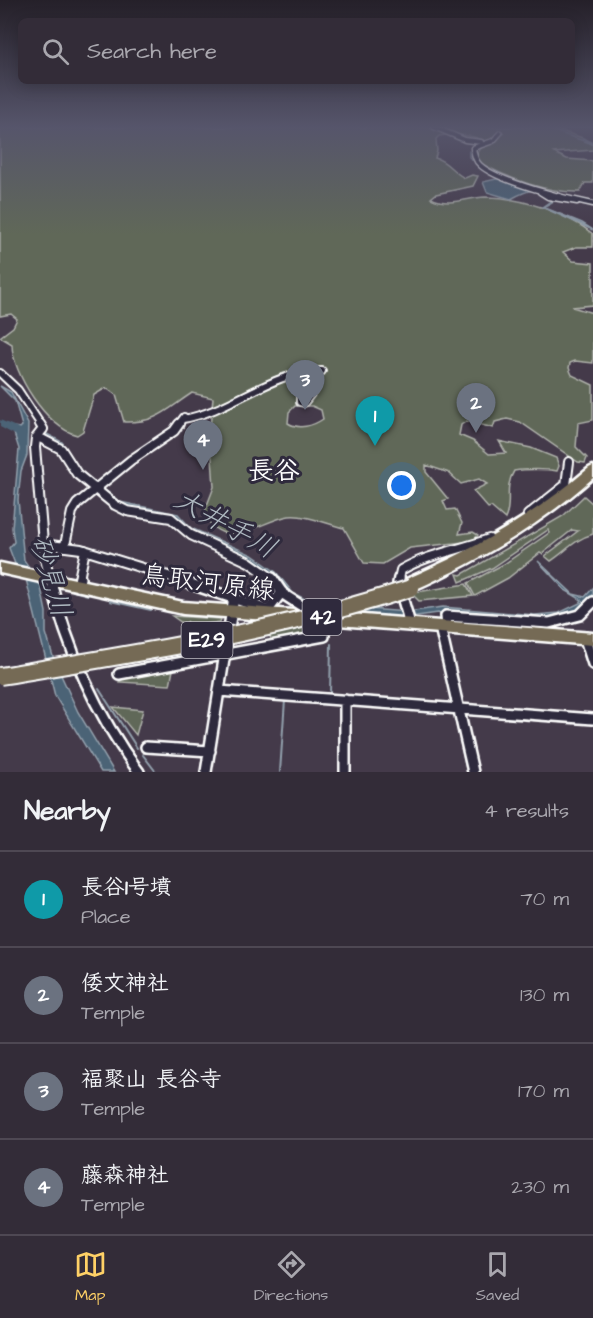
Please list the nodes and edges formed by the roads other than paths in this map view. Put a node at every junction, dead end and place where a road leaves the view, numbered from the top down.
1 (479, 163) edge
2 (540, 192) dead end
3 (583, 202) junction
4 (593, 204) edge
5 (0, 373) edge
6 (314, 390) dead end
7 (40, 435) junction
8 (569, 462) dead end
9 (593, 471) edge
10 (593, 477) edge
11 (97, 488) junction
12 (43, 544) junction
13 (65, 545) junction
14 (86, 550) junction
15 (4, 569) edge
16 (52, 580) junction
17 (78, 586) junction
18 (410, 587) junction
19 (282, 592) junction
20 (234, 597) junction
21 (593, 602) edge
22 (268, 610) junction
23 (231, 614) junction
24 (281, 616) junction
25 (324, 618) junction
26 (410, 622) junction
27 (444, 627) junction
28 (589, 639) edge
29 (225, 655) junction
30 (593, 664) edge
31 (0, 671) edge
32 (119, 674) dead end
33 (0, 676) edge
34 (219, 691) junction
35 (345, 700) junction
36 (458, 707) junction
37 (593, 719) edge
38 (146, 747) dead end
39 (210, 752) junction
40 (139, 772) edge
41 (206, 772) edge
42 (345, 772) edge
43 (473, 772) edge

1 - 3 street
2 - 3 street
3 - 4 street
5 - 7 street
6 - 11 street
7 - 11 street
7 - 12 street
8 - 26 street
9 - 18 highway, E29
10 - 18 highway, E29
11 - 13 street
11 - 19 street
12 - 13 street
12 - 16 street
13 - 14 street
14 - 17 street
14 - 20 street
15 - 16 main road, 鳥取河原線 / 42
16 - 17 main road, 鳥取河原線 / 42
16 - 40 street
17 - 23 main road, 鳥取河原線 / 42
18 - 31 highway, E29, bridge
18 - 33 highway, E29, bridge
19 - 22 street
19 - 25 street
20 - 22 street
20 - 23 street
21 - 27 street
22 - 24 street
23 - 24 main road, 鳥取河原線 / 42
23 - 29 street
24 - 25 main road, 鳥取河原線 / 42
25 - 26 main road, 鳥取河原線 / 42
25 - 29 street
26 - 27 main road, 鳥取河原線 / 42
27 - 28 main road, 鳥取河原線 / 42
27 - 36 street
28 - 30 street
29 - 32 street
29 - 34 street
34 - 35 street
34 - 39 street
35 - 36 street
35 - 42 street
36 - 37 street
36 - 43 street
38 - 39 street
39 - 41 street

